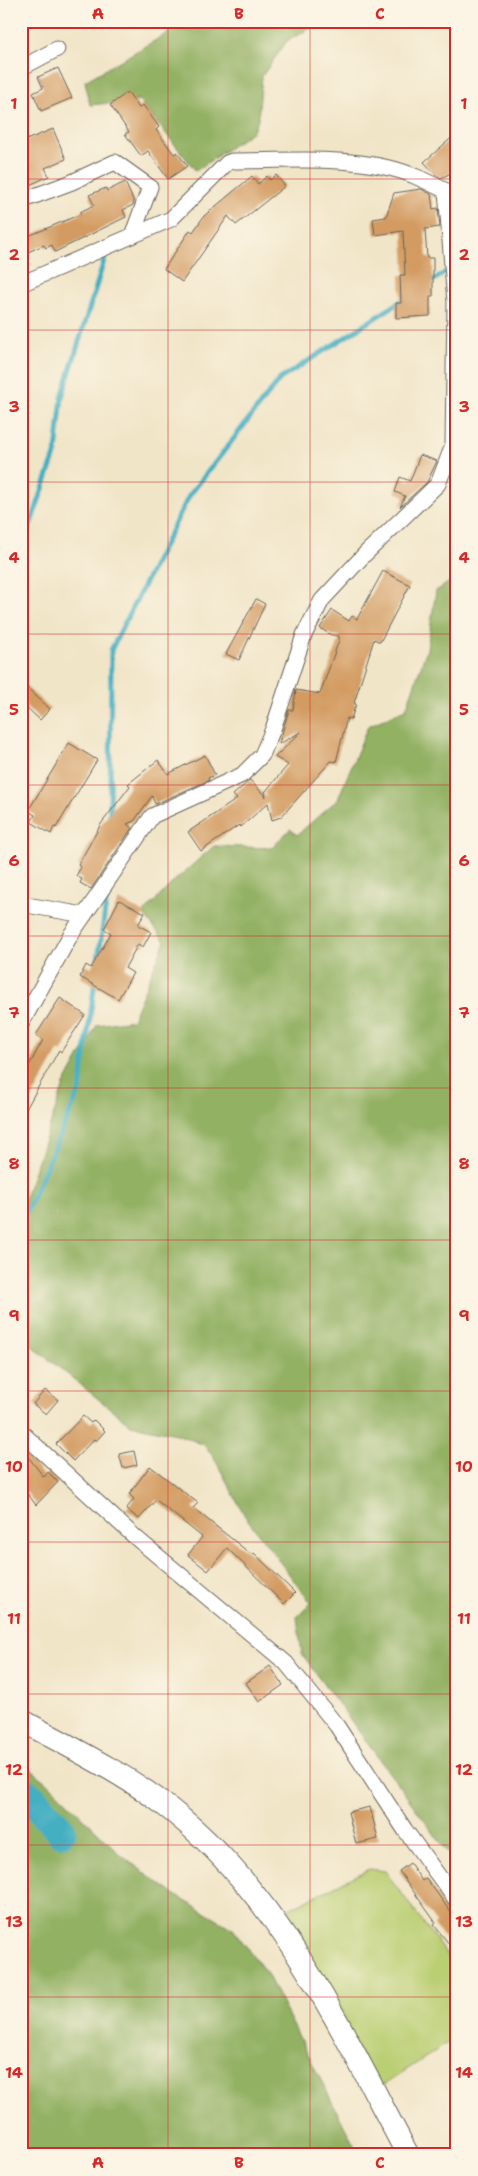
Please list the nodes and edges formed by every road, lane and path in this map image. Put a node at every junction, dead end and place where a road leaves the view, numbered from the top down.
1 (57, 49) dead end
2 (21, 68) edge
3 (452, 186) edge
4 (21, 201) edge
5 (132, 236) junction
6 (21, 284) edge
7 (21, 904) edge
8 (84, 915) junction
9 (21, 1024) edge
10 (21, 1432) edge
11 (21, 1720) edge
12 (457, 1901) edge
13 (408, 2155) edge

1 - 2 street
3 - 5 street
3 - 8 street
4 - 5 street
5 - 6 street
7 - 8 street
8 - 9 street
10 - 12 street
11 - 13 street

